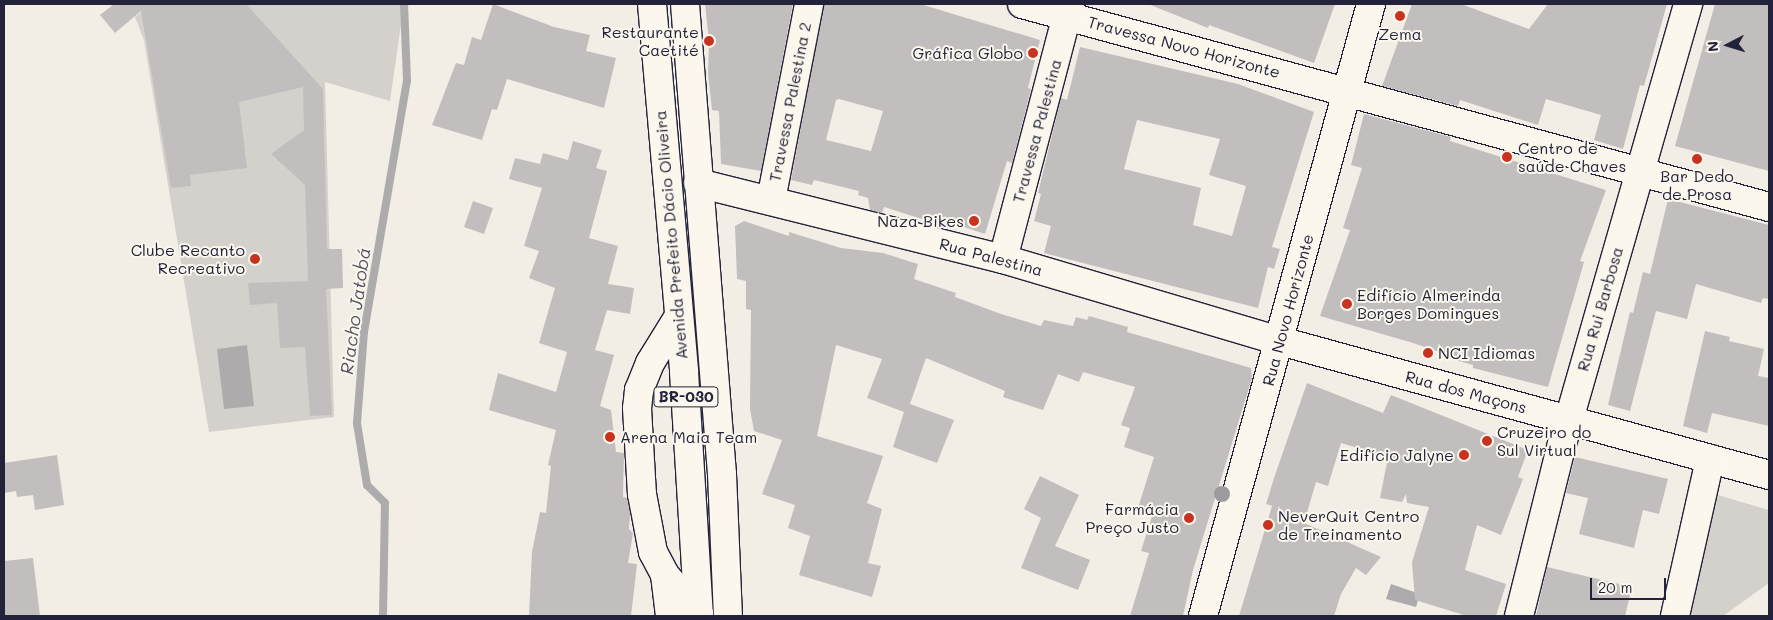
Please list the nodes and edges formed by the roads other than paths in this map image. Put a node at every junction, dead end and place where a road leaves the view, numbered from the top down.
1 (652, 4) edge
2 (685, 4) edge
3 (809, 4) edge
4 (1022, 4) edge
5 (1371, 4) edge
6 (1688, 4) edge
7 (1069, 10) edge
8 (1345, 92) junction
9 (1639, 172) junction
10 (698, 183) junction
11 (771, 200) junction
12 (1769, 207) edge
13 (1003, 259) junction
14 (679, 316) junction
15 (1280, 341) junction
16 (1569, 419) junction
17 (1710, 458) junction
18 (1769, 475) edge
19 (665, 575) junction
20 (699, 615) edge
21 (670, 616) edge
22 (728, 616) edge
23 (1203, 616) edge
24 (1519, 616) edge
25 (1675, 616) edge

1 - 14 street, Avenida Prefeito Dácio Oliveira / BR-030
2 - 10 street, Avenida Prefeito Dácio Oliveira / BR-030
3 - 11 street, Travessa Palestina 2
4 - 7 street, Travessa Novo Horizonte
5 - 8 street, Rua Novo Horizonte
6 - 9 street, Rua Rui Barbosa
7 - 8 street, Travessa Novo Horizonte
7 - 13 street, Travessa Palestina
8 - 9 street, Travessa Novo Horizonte
8 - 15 street, Rua Novo Horizonte
9 - 12 street, Travessa Novo Horizonte
9 - 16 street, Rua Rui Barbosa
10 - 11 street, Rua Palestina
10 - 22 street, Avenida Prefeito Dácio Oliveira / BR-030
11 - 13 street, Rua Palestina
13 - 15 street, Rua Palestina
14 - 19 street
14 - 20 street, Avenida Prefeito Dácio Oliveira / BR-030
15 - 16 street, Rua dos Maçons
15 - 23 street, Rua Novo Horizonte
16 - 17 street, Rua dos Maçons
16 - 24 street, Rua Rui Barbosa
17 - 18 street, Rua dos Maçons
17 - 25 street
19 - 20 street
19 - 21 street

